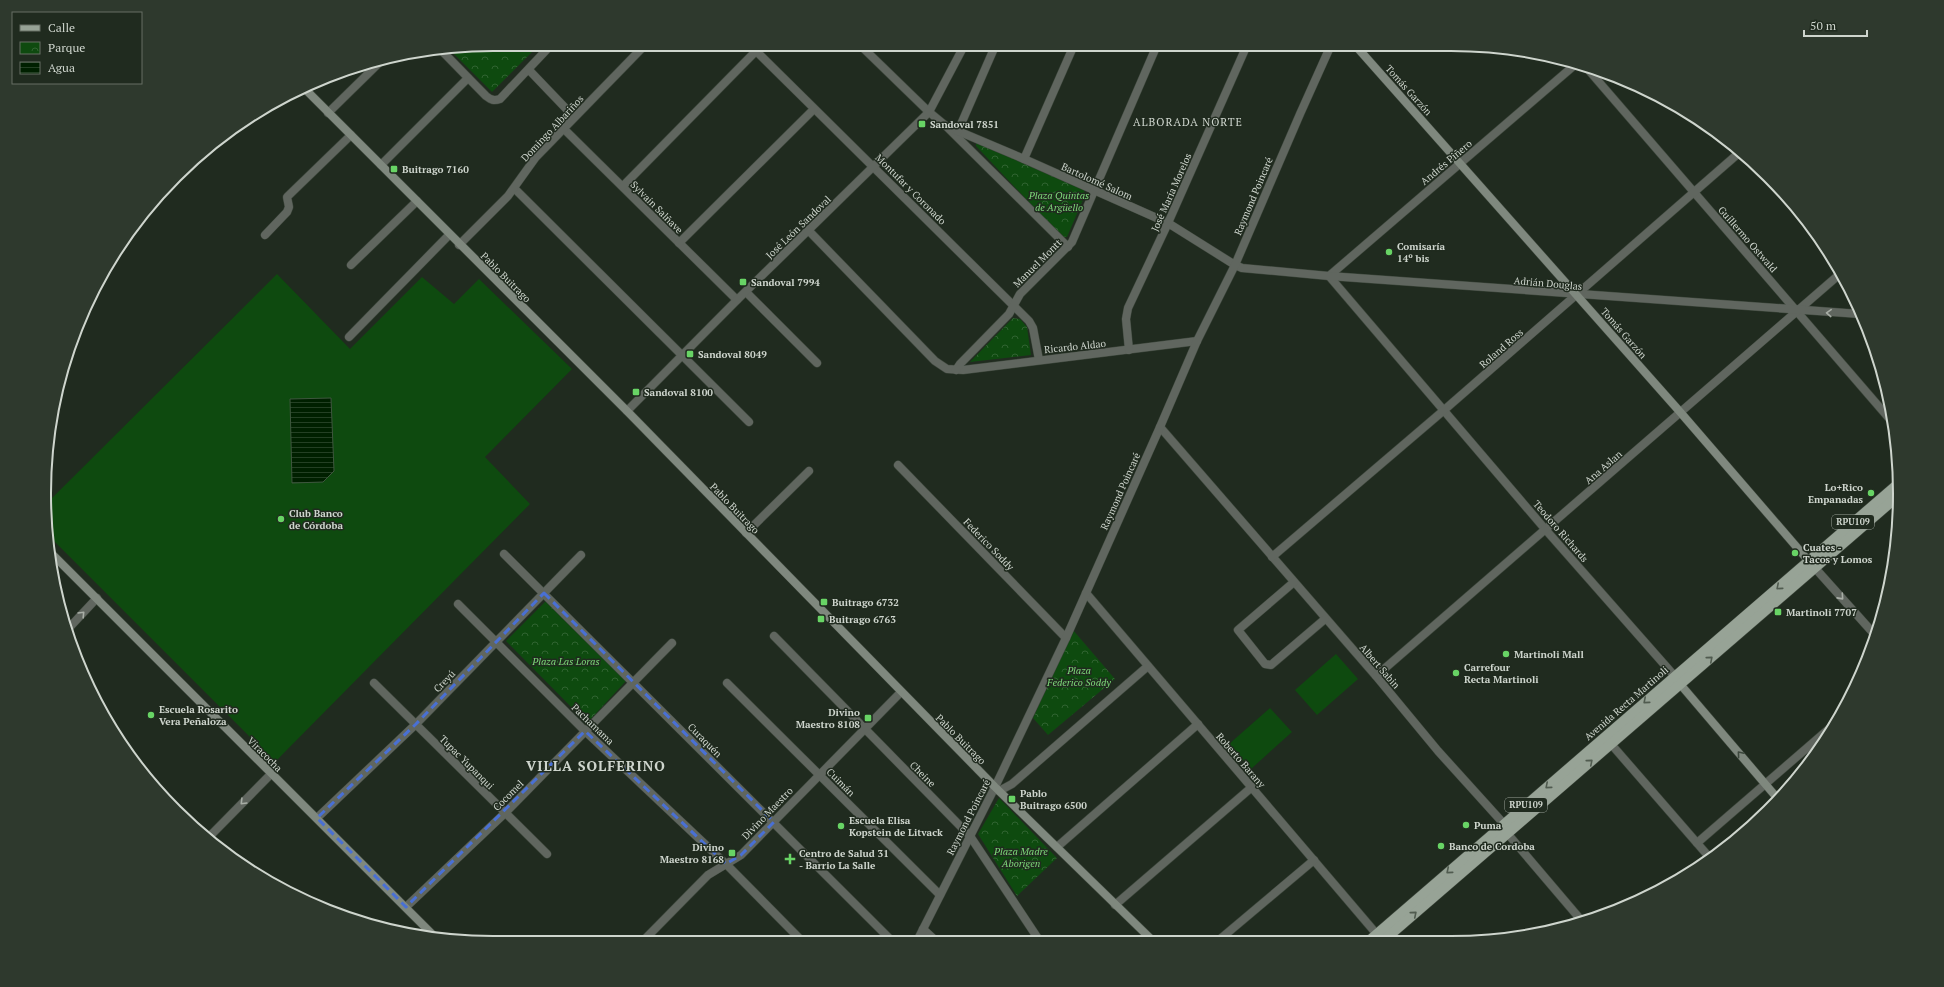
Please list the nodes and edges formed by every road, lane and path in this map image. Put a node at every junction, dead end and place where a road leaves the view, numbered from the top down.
1 (546, 51) edge
2 (639, 51) edge
3 (756, 51) joint
4 (867, 51) edge
5 (961, 51) edge
6 (993, 51) edge
7 (1071, 51) edge
8 (1154, 51) edge
9 (1244, 51) edge
10 (1326, 51) edge
11 (1360, 51) edge
12 (445, 54) edge
13 (375, 67) edge
14 (1571, 68) edge
15 (529, 70) junction
16 (1592, 74) edge
17 (468, 78) junction
18 (308, 92) edge
19 (814, 109) junction
20 (929, 112) junction
21 (328, 113) junction
22 (574, 117) junction
23 (946, 126) junction
24 (563, 128) junction
25 (958, 131) junction
26 (351, 135) junction
27 (1736, 156) edge
28 (1024, 159) junction
29 (1461, 162) junction
30 (381, 165) junction
31 (873, 166) junction
32 (622, 186) junction
33 (515, 189) junction
34 (1093, 191) junction
35 (1694, 192) junction
36 (417, 201) junction
37 (1168, 223) junction
38 (809, 230) junction
39 (265, 235) dead end
40 (449, 235) junction
41 (679, 243) junction
42 (460, 245) junction
43 (1068, 247) junction
44 (352, 265) dead end
45 (1235, 265) junction
46 (1329, 276) junction
47 (1836, 277) edge
48 (746, 292) junction
49 (1577, 295) junction
50 (737, 300) junction
51 (1014, 306) junction
52 (1798, 311) junction
53 (1854, 314) edge
54 (349, 337) dead end
55 (1197, 341) junction
56 (1129, 350) junction
57 (683, 356) junction
58 (1039, 360) junction
59 (817, 363) dead end
60 (956, 370) junction
61 (627, 411) junction
62 (1444, 411) junction
63 (1681, 413) junction
64 (1885, 414) edge
65 (749, 422) dead end
66 (1160, 427) junction
67 (898, 465) dead end
68 (809, 471) dead end
69 (1893, 489) edge
70 (1893, 500) edge
71 (1545, 529) junction
72 (746, 533) junction
73 (504, 554) dead end
74 (582, 555) dead end
75 (1272, 557) junction
76 (56, 558) edge
77 (1812, 565) junction
78 (1294, 582) junction
79 (544, 593) junction
80 (1086, 593) junction
81 (97, 598) junction
82 (458, 604) dead end
83 (1325, 619) junction
84 (71, 626) edge
85 (1871, 631) edge
86 (774, 636) dead end
87 (1066, 638) junction
88 (496, 642) junction
89 (672, 643) dead end
90 (1148, 666) junction
91 (1376, 676) junction
92 (1678, 680) junction
93 (633, 682) junction
94 (374, 683) dead end
95 (728, 683) dead end
96 (901, 692) junction
97 (416, 724) junction
98 (1198, 724) junction
99 (864, 729) junction
100 (585, 732) junction
101 (1819, 737) edge
102 (1611, 744) junction
103 (271, 774) junction
104 (819, 775) junction
105 (1765, 784) junction
106 (1252, 787) junction
107 (997, 789) junction
108 (1774, 794) edge
109 (505, 813) junction
110 (317, 818) junction
111 (774, 822) junction
112 (1506, 829) junction
113 (212, 834) edge
114 (970, 836) junction
115 (1697, 843) junction
116 (1057, 847) junction
117 (547, 854) dead end
118 (1707, 854) edge
119 (1314, 860) junction
120 (726, 864) junction
121 (940, 895) junction
122 (1115, 905) junction
123 (406, 908) junction
124 (1579, 917) edge
125 (923, 929) junction
126 (429, 931) edge
127 (648, 936) edge
128 (797, 936) edge
129 (887, 936) edge
130 (920, 936) edge
131 (931, 936) edge
132 (1036, 936) edge
133 (1148, 936) edge
134 (1224, 936) edge
135 (1376, 936) edge
136 (1380, 936) edge

1 - 15 street
2 - 22 street, Domingo Albariños
3 - 19 street, Montufar y Coronado
3 - 32 street
4 - 20 street, Bartolomé Salom
5 - 20 street, José León Sandoval
6 - 25 street
7 - 28 street
8 - 34 street, Manuel Montt
9 - 37 street, José María Morelos
10 - 45 street, Raymond Poincaré
11 - 29 main road, Tomás Garzón
12 - 17 street
13 - 21 street
14 - 29 street, Andrés Piñero
15 - 17 street
15 - 22 street
16 - 35 street, Guillermo Ostwald
17 - 30 street
18 - 21 main road, Pablo Buitrago
19 - 31 street, Montufar y Coronado
19 - 41 street
20 - 23 street, Bartolomé Salom
20 - 31 street, José León Sandoval
21 - 26 main road, Pablo Buitrago
22 - 24 street, Domingo Albariños
23 - 25 street, Bartolomé Salom
23 - 43 street, Bartolomé Salom
24 - 32 street, Sylvain Salñave
24 - 33 street, Domingo Albariños
25 - 28 street, Bartolomé Salom
26 - 30 main road, Pablo Buitrago
26 - 39 street
27 - 35 street, Roland Ross
28 - 34 street, Bartolomé Salom
29 - 46 street, Andrés Piñero
29 - 49 main road, Tomás Garzón
30 - 36 main road, Pablo Buitrago
31 - 38 street, José León Sandoval
31 - 51 street, Montufar y Coronado
32 - 41 street, Sylvain Salñave
33 - 42 street, Domingo Albariños
33 - 57 street
34 - 37 street, Bartolomé Salom
34 - 43 street, Manuel Montt
35 - 49 street, Roland Ross
35 - 52 street, Guillermo Ostwald
36 - 40 main road, Pablo Buitrago
36 - 44 street
37 - 45 street, Bartolomé Salom
37 - 56 street, José María Morelos
38 - 48 street, José León Sandoval
38 - 60 street
40 - 42 main road, Pablo Buitrago
40 - 54 street
41 - 50 street, Sylvain Salñave
42 - 61 main road, Pablo Buitrago
43 - 51 street, Manuel Montt
45 - 46 street, Adrián Douglas
45 - 55 street, Raymond Poincaré
46 - 49 street, Adrián Douglas
46 - 62 street, Teodoro Richards
47 - 52 street, Ana Aslan
48 - 50 street, José León Sandoval
48 - 59 street
49 - 52 street, Adrián Douglas
49 - 62 street, Roland Ross
49 - 63 main road, Tomás Garzón
50 - 57 street, José León Sandoval
51 - 58 street, Montufar y Coronado
51 - 60 street, Manuel Montt
53 -> 52 street, Adrián Douglas
52 - 63 street, Ana Aslan
52 - 64 street, Guillermo Ostwald
55 - 56 street, Ricardo Aldao
55 - 66 street, Raymond Poincaré
56 - 58 street, Ricardo Aldao
57 - 61 street, José León Sandoval
57 - 65 street
58 - 60 street, Ricardo Aldao
61 - 72 main road, Pablo Buitrago
62 - 71 street, Teodoro Richards
62 - 75 street, Roland Ross
63 - 71 street, Ana Aslan
63 - 77 main road, Tomás Garzón
66 - 75 street, Albert Sabin
66 - 80 street, Raymond Poincaré
67 - 87 street, Federico Soddy
68 - 72 street
69 - 77 main road, Avenida Recta Martinoli / RPU109
70 - 77 main road, Avenida Recta Martinoli / RPU109
71 - 91 street, Ana Aslan
71 - 92 street, Teodoro Richards
72 - 96 main road, Pablo Buitrago
73 - 79 street, Curaquén
74 - 79 street, Creyú
75 - 78 street, Albert Sabin
76 - 81 main road, Viracocha
77 -> 85 street, Tomás Garzón
77 - 92 main road, Avenida Recta Martinoli / RPU109
78 - 83 street, Albert Sabin
78 - 83 street
79 - 88 street, Creyú
79 - 93 street, Curaquén
80 - 87 street, Raymond Poincaré
80 - 90 street, Roberto Barany
84 -> 81 street
81 - 103 main road, Viracocha
82 - 88 street, Pachamama
83 - 91 street, Albert Sabin
86 - 99 street, Cheine
87 - 107 street, Raymond Poincaré
88 - 97 street, Creyú
88 - 100 street, Pachamama
89 - 93 street, Cocomel
90 - 98 street, Roberto Barany
90 - 107 street
91 - 112 street, Albert Sabin
92 - 102 main road, Avenida Recta Martinoli / RPU109
105 -> 92 main road, Teodoro Richards
92 -> 112 main road, Avenida Recta Martinoli / RPU109
93 - 100 street, Cocomel
93 - 111 street, Curaquén
94 - 97 street, Tupac Yupanqui
95 - 104 street, Cuimán
96 - 99 street, Divino Maestro
96 - 107 main road, Pablo Buitrago
97 - 109 street, Tupac Yupanqui
97 - 110 street, Creyú
98 - 106 street, Roberto Barany
98 - 116 street
99 - 104 street, Divino Maestro
99 - 114 street, Cheine
100 - 109 street, Cocomel
100 - 120 street, Pachamama
101 - 105 street
112 -> 102 main road, Avenida Recta Martinoli / RPU109
102 - 115 street
103 - 110 main road, Viracocha
103 -> 113 street
104 - 111 street, Divino Maestro
104 - 121 street, Cuimán
105 - 108 main road, Teodoro Richards
105 - 115 street
106 - 119 street, Roberto Barany
106 - 122 street
107 - 114 street, Raymond Poincaré
107 - 116 main road, Pablo Buitrago
109 - 117 street, Tupac Yupanqui
109 - 123 street, Cocomel
110 - 123 main road, Viracocha
111 - 120 street, Divino Maestro
111 - 129 street, Curaquén
112 - 124 street, Albert Sabin
112 - 136 main road, Avenida Recta Martinoli / RPU109
114 - 121 street, Raymond Poincaré
114 - 132 street, Cheine
115 - 118 street
116 - 122 main road, Pablo Buitrago
119 - 134 street
119 - 135 street, Roberto Barany
120 - 127 street, Divino Maestro
120 - 128 street, Pachamama
121 - 125 street, Raymond Poincaré
122 - 133 main road, Pablo Buitrago
123 - 126 main road, Viracocha
125 - 130 street, Raymond Poincaré
125 - 131 street

